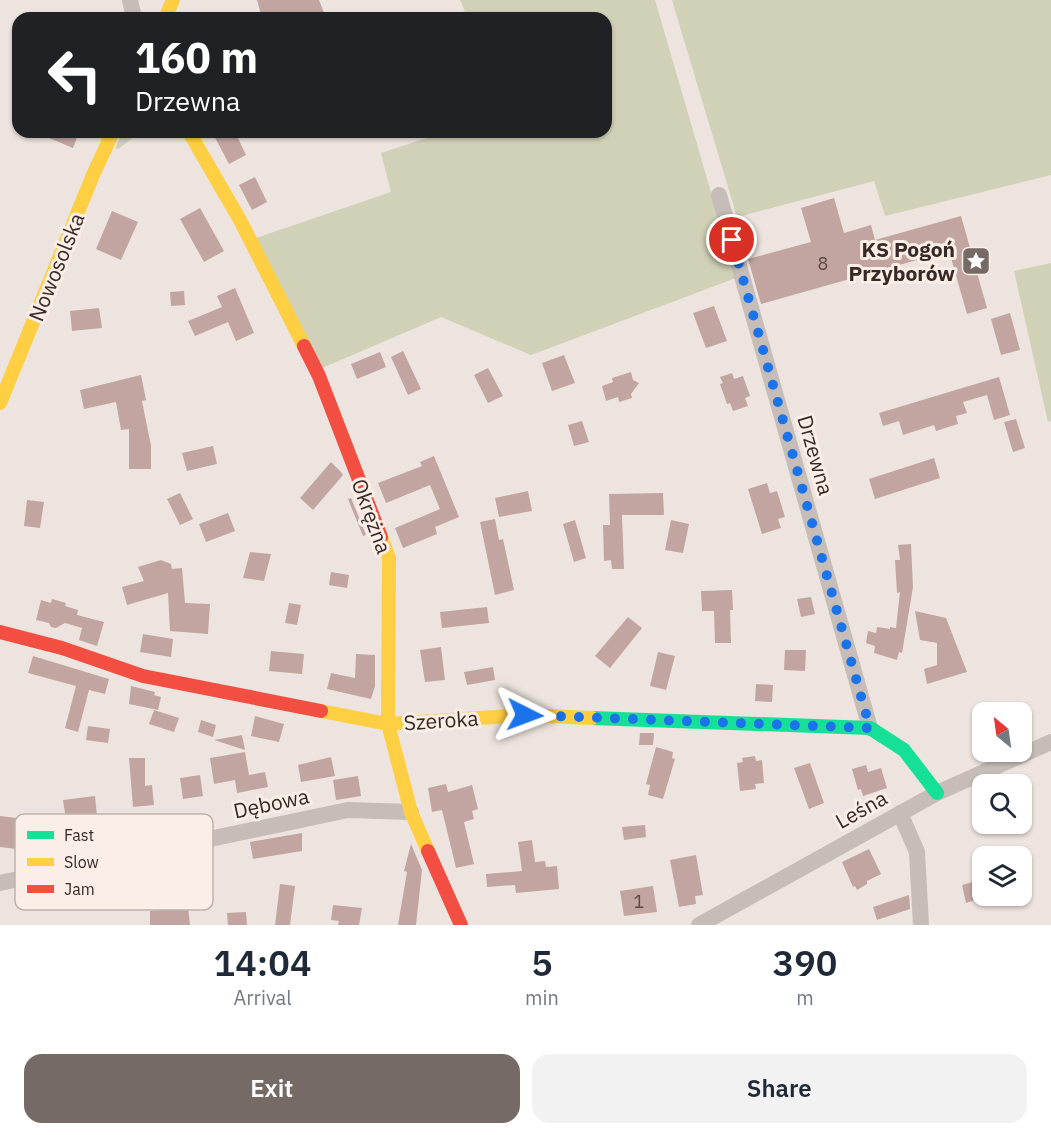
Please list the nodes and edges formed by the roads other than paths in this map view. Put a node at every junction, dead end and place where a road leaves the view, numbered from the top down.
1 (110, 138) edge
2 (192, 138) edge
3 (718, 195) dead end
4 (0, 403) edge
5 (0, 632) edge
6 (388, 724) junction
7 (870, 728) junction
8 (1051, 742) edge
9 (937, 793) junction
10 (411, 812) junction
11 (900, 813) junction
12 (213, 838) edge
13 (15, 880) edge
14 (0, 883) edge
15 (461, 925) edge
16 (699, 925) edge
17 (921, 925) edge

1 - 4 street, Nowosolska
2 - 6 street, Okrężna
3 - 7 street, Drzewna
5 - 6 street, Szeroka
6 - 7 street, Szeroka
6 - 10 street, Okrężna
7 - 9 street
8 - 9 street, Leśna
9 - 11 street, Leśna
10 - 12 street, Dębowa
10 - 15 street, Okrężna
11 - 16 street, Leśna
11 - 17 street
13 - 14 street, Dębowa

